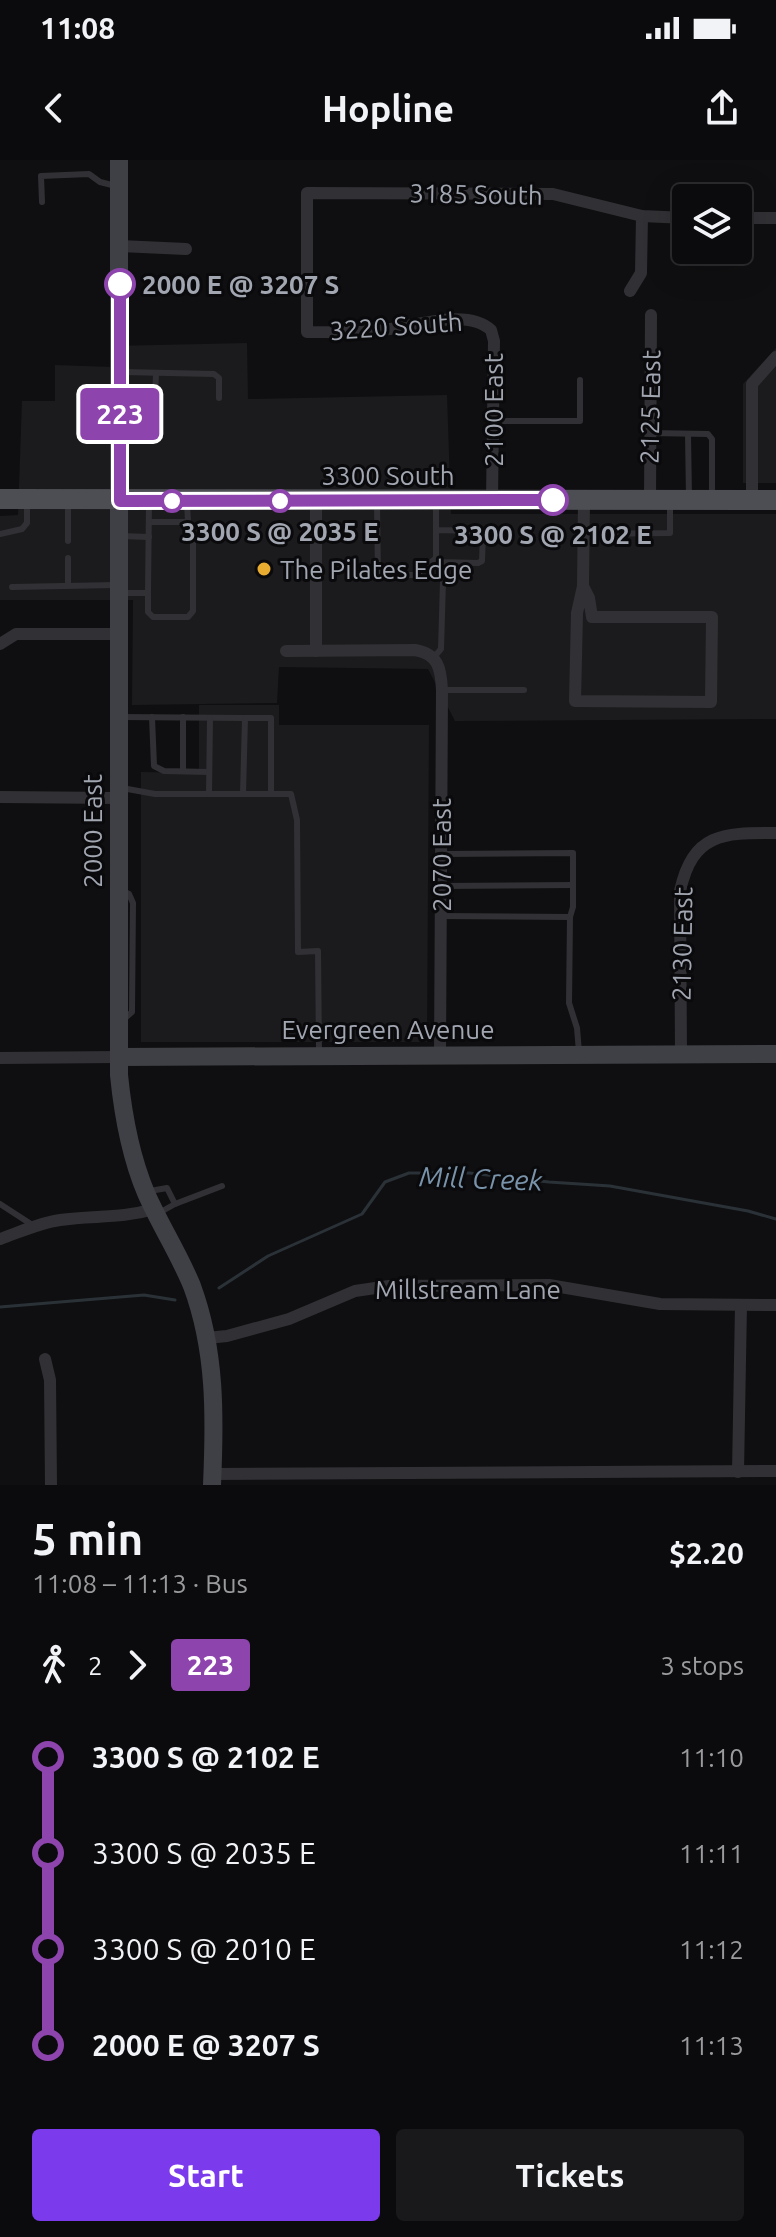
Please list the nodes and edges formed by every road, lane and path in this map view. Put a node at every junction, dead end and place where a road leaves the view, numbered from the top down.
1 (119, 160) edge
2 (120, 186) junction
3 (42, 202) dead end
4 (642, 216) junction
5 (672, 217) edge
6 (752, 218) edge
7 (776, 218) edge
8 (120, 246) junction
9 (186, 249) dead end
10 (630, 291) dead end
11 (651, 315) dead end
12 (484, 324) joint
13 (307, 332) joint
14 (776, 357) edge
15 (120, 372) junction
16 (156, 373) junction
17 (580, 380) dead end
18 (219, 398) dead end
19 (494, 421) junction
20 (154, 431) dead end
21 (650, 433) junction
22 (688, 434) junction
23 (0, 499) edge
24 (28, 499) junction
25 (68, 500) junction
26 (584, 500) junction
27 (669, 500) junction
28 (712, 500) junction
29 (752, 500) junction
30 (776, 500) edge
31 (120, 501) junction
32 (187, 501) junction
33 (316, 501) junction
34 (377, 501) junction
35 (436, 501) junction
36 (492, 501) junction
37 (149, 511) junction
38 (188, 522) junction
39 (436, 530) junction
40 (0, 534) edge
41 (583, 534) junction
42 (120, 536) junction
43 (149, 537) junction
44 (68, 541) dead end
45 (68, 558) dead end
46 (436, 558) junction
47 (443, 581) dead end
48 (68, 584) junction
49 (583, 586) junction
50 (12, 587) dead end
51 (120, 589) junction
52 (148, 593) junction
53 (120, 634) junction
54 (0, 644) edge
55 (286, 651) dead end
56 (316, 651) junction
57 (434, 657) junction
58 (442, 690) junction
59 (524, 690) dead end
60 (119, 717) junction
61 (152, 717) junction
62 (183, 717) junction
63 (210, 718) junction
64 (245, 718) junction
65 (183, 771) junction
66 (209, 772) junction
67 (118, 793) junction
68 (209, 794) junction
69 (243, 794) junction
70 (271, 794) junction
71 (0, 797) edge
72 (776, 833) edge
73 (441, 854) junction
74 (573, 885) junction
75 (441, 886) junction
76 (440, 916) junction
77 (570, 917) junction
78 (681, 1053) junction
79 (440, 1054) junction
80 (579, 1054) junction
81 (776, 1054) edge
82 (319, 1055) junction
83 (119, 1057) junction
84 (0, 1058) edge
85 (222, 1186) dead end
86 (0, 1204) edge
87 (175, 1204) junction
88 (152, 1205) junction
89 (34, 1226) junction
90 (0, 1239) edge
91 (741, 1305) junction
92 (776, 1305) edge
93 (207, 1338) junction
94 (45, 1359) dead end
95 (776, 1471) edge
96 (738, 1472) junction
97 (212, 1480) edge
98 (51, 1485) edge

1 - 2 street, 2000 East
2 - 3 lane
2 - 8 street, 2000 East
4 - 5 street, 3185 South
4 - 10 street
4 - 13 street, 3185 South
6 - 7 street
8 - 9 street
8 - 15 street, 2000 East
11 - 21 street, 2125 East
12 - 13 street, 3220 South
12 - 19 street, 2100 East
14 - 29 street
15 - 16 lane
15 - 31 street, 2000 East
16 - 18 lane
16 - 20 lane
17 - 19 lane
19 - 36 street, 2100 East
21 - 22 lane
21 - 27 street, 2125 East
22 - 27 lane
22 - 28 lane
23 - 24 main road, 3300 South
24 - 25 main road, 3300 South
24 - 40 lane
25 - 31 main road, 3300 South
25 - 44 lane
26 - 27 main road, 3300 South
26 - 36 main road, 3300 South
26 - 41 street
27 - 28 main road, 3300 South
27 - 41 lane
28 - 29 main road, 3300 South
29 - 30 main road, 3300 South
31 - 37 main road, 3300 South
31 - 42 street, 2000 East
32 - 33 main road, 3300 South
32 - 37 main road, 3300 South
32 - 38 lane
33 - 34 main road, 3300 South
33 - 56 street
34 - 35 main road, 3300 South
34 - 46 lane
35 - 36 main road, 3300 South
35 - 39 lane
37 - 38 lane
37 - 43 lane
38 - 52 lane
39 - 46 lane
39 - 46 lane
41 - 49 street
42 - 43 lane
42 - 51 street, 2000 East
43 - 52 lane
45 - 48 lane
47 - 57 lane
48 - 50 lane
48 - 51 lane
49 - 49 street
51 - 52 lane
51 - 53 street, 2000 East
53 - 54 street
53 - 60 street, 2000 East
55 - 56 street
56 - 57 street
57 - 58 street, 2070 East
58 - 59 lane
58 - 73 street, 2070 East
60 - 61 lane
60 - 67 street, 2000 East
61 - 62 lane
61 - 65 lane
62 - 63 lane
62 - 65 lane
63 - 64 lane
63 - 66 lane
64 - 69 lane
64 - 70 lane
65 - 66 lane
66 - 68 lane
67 - 68 lane
67 - 71 street
67 - 83 street, 2000 East
68 - 69 lane
69 - 70 lane
70 - 82 lane
72 - 78 street, 2130 East
73 - 74 lane
73 - 75 street, 2070 East
74 - 75 lane
74 - 77 lane
75 - 76 street, 2070 East
76 - 77 lane
76 - 79 street, 2070 East
77 - 80 lane
78 - 80 street, Evergreen Avenue
78 - 81 street, Evergreen Avenue
79 - 80 street, Evergreen Avenue
79 - 82 street, Evergreen Avenue
82 - 83 street, Evergreen Avenue
83 - 84 street, Evergreen Avenue
83 - 88 street, 2000 East
85 - 87 lane
86 - 89 lane
87 - 88 lane
87 - 88 lane
88 - 89 street
88 - 93 street, 2000 East
89 - 90 street
91 - 92 street, Millstream Lane
91 - 93 street, Millstream Lane
91 - 96 street
93 - 97 street, 2000 East
94 - 98 street
95 - 96 street
96 - 97 street

